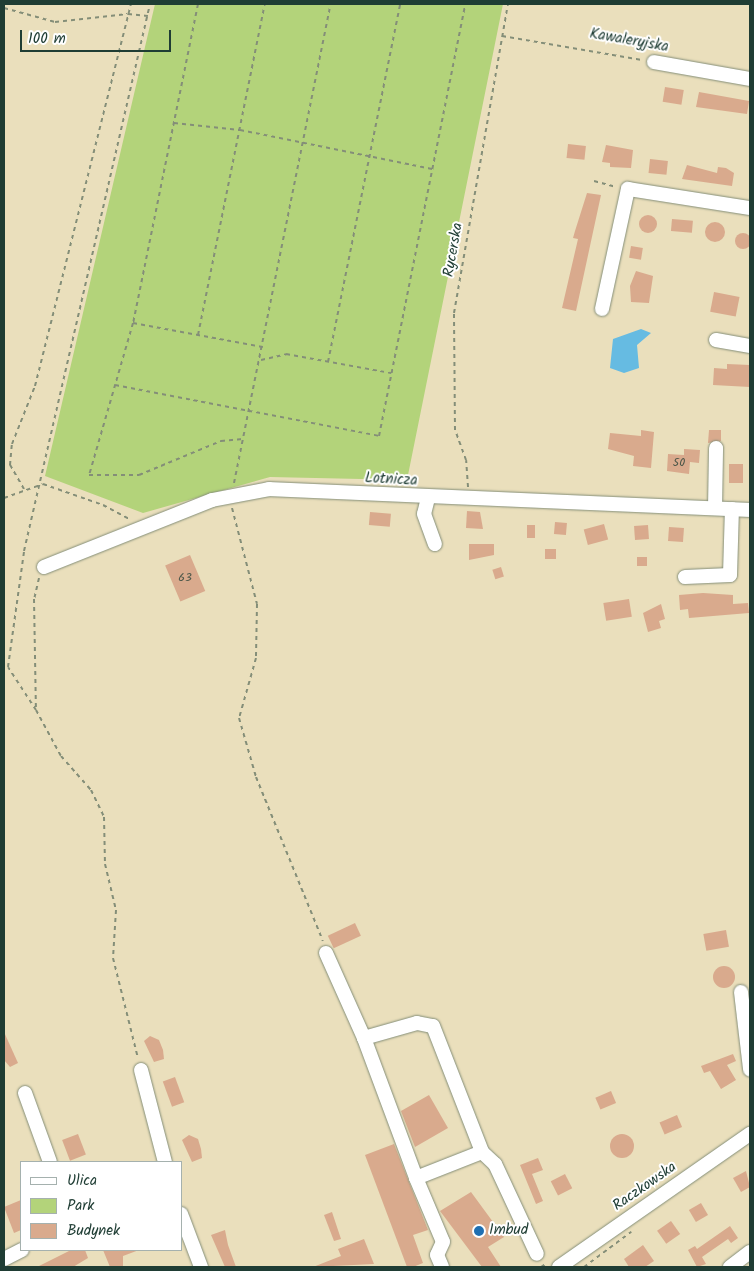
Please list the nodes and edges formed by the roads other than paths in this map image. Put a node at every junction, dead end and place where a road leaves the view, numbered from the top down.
1 (654, 62) road end
2 (750, 79) edge
3 (750, 208) edge
4 (602, 308) dead end
5 (716, 340) dead end
6 (750, 346) edge
7 (716, 448) dead end
8 (428, 498) junction
9 (715, 508) junction
10 (732, 509) junction
11 (750, 510) edge
12 (435, 544) dead end
13 (44, 567) road end
14 (686, 577) dead end
15 (326, 953) road end
16 (741, 992) dead end
17 (364, 1038) junction
18 (750, 1069) edge
19 (141, 1070) road end
20 (25, 1093) dead end
21 (750, 1134) edge
22 (482, 1152) junction
23 (50, 1161) edge
24 (165, 1161) edge
25 (416, 1178) junction
26 (182, 1217) edge
27 (20, 1251) edge
28 (750, 1252) edge
29 (537, 1254) dead end
30 (4, 1259) edge
31 (201, 1267) edge
32 (442, 1267) edge
33 (559, 1267) edge
34 (730, 1267) edge

1 - 2 street, Kawaleryjska
3 - 4 street
5 - 6 street
7 - 9 street
8 - 9 street, Lotnicza
8 - 12 street
8 - 13 street, Lotnicza
9 - 10 street, Lotnicza
10 - 11 street, Lotnicza
10 - 14 street
15 - 17 street
16 - 18 street
17 - 22 street
17 - 25 street
19 - 24 street
20 - 23 street
21 - 33 street, Raczkowska
22 - 25 street
22 - 29 street
25 - 32 street
26 - 31 street
27 - 30 street
28 - 34 street

